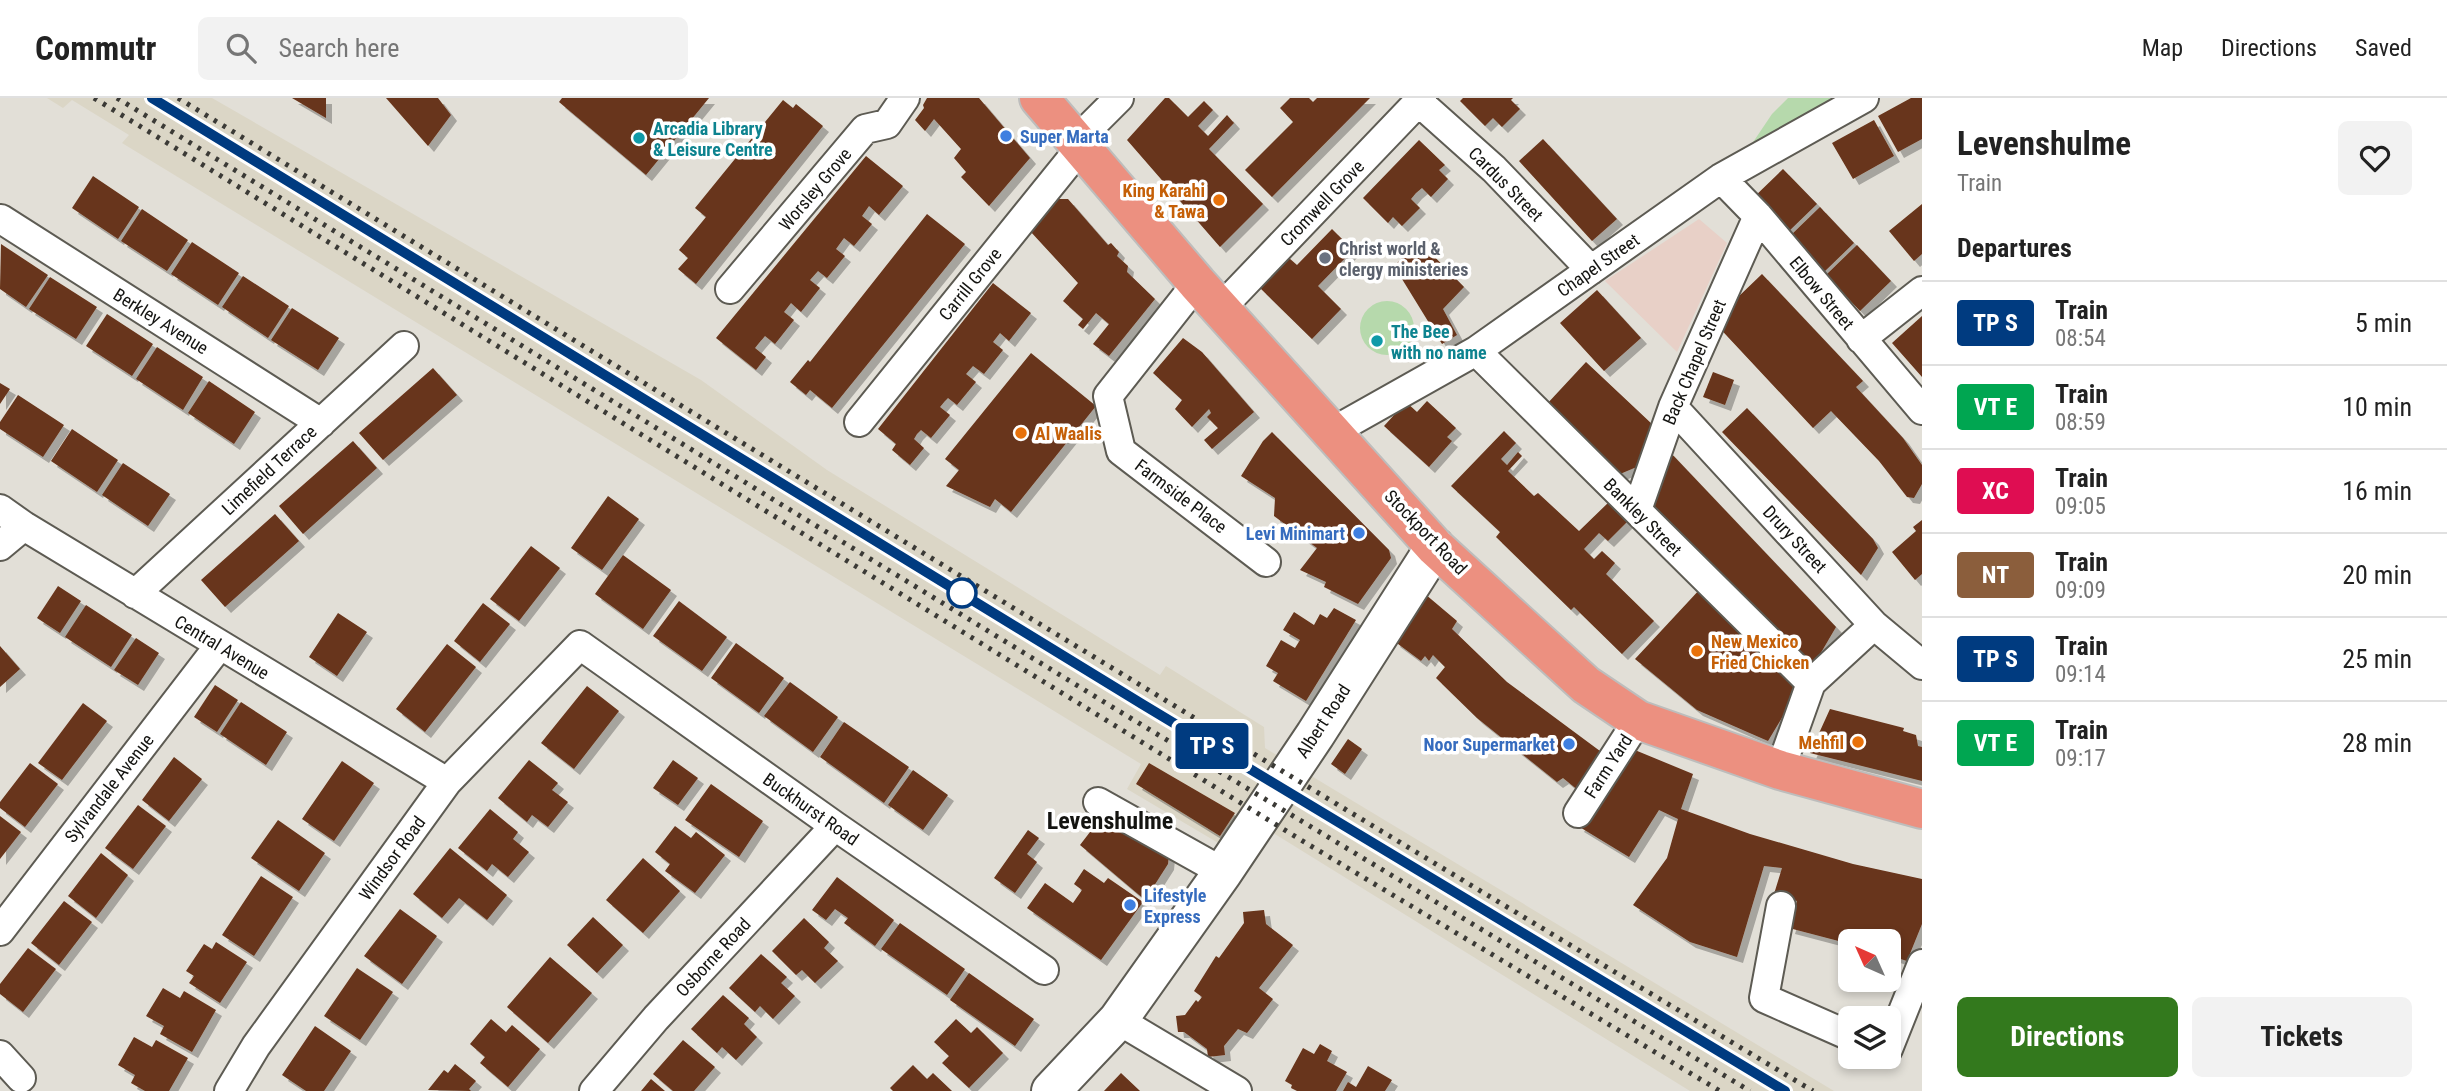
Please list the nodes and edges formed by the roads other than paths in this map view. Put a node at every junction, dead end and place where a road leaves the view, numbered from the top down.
1 (905, 98) edge
2 (1039, 98) edge
3 (1119, 98) edge
4 (1864, 98) edge
5 (1420, 100) edge
6 (1079, 144) junction
7 (1721, 178) junction
8 (1758, 216) junction
9 (1, 219) edge
10 (1591, 270) junction
11 (730, 289) dead end
12 (1922, 291) edge
13 (1209, 295) junction
14 (1861, 339) junction
15 (404, 346) dead end
16 (1476, 351) junction
17 (1673, 407) junction
18 (1922, 410) edge
19 (859, 422) dead end
20 (321, 423) junction
21 (1332, 432) junction
22 (0, 509) edge
23 (1637, 510) junction
24 (24, 526) junction
25 (0, 546) edge
26 (1435, 547) junction
27 (1266, 562) dead end
28 (135, 594) junction
29 (1874, 625) junction
30 (580, 645) joint
31 (219, 646) junction
32 (1922, 665) edge
33 (1811, 683) junction
34 (1638, 720) junction
35 (1780, 770) junction
36 (447, 782) junction
37 (1098, 802) dead end
38 (1922, 808) edge
39 (1578, 813) dead end
40 (835, 826) junction
41 (1223, 872) junction
42 (1781, 906) dead end
43 (0, 930) edge
44 (1922, 964) edge
45 (1044, 970) dead end
46 (1901, 1016) edge
47 (1118, 1020) junction
48 (1838, 1031) edge
49 (0, 1055) edge
50 (21, 1078) dead end
51 (229, 1091) edge
52 (594, 1091) edge
53 (1051, 1091) edge
54 (1237, 1091) edge

1 - 11 street, Worsley Grove
2 - 6 highway, Stockport Road
3 - 6 street, Carrill Grove
4 - 7 street, Chapel Street
5 - 10 street, Cardus Street
5 - 13 street, Cromwell Grove
6 - 13 highway, Stockport Road
6 - 19 street, Carrill Grove
7 - 8 street, Elbow Street
7 - 10 street, Chapel Street
8 - 14 street, Elbow Street
8 - 17 street, Back Chapel Street
9 - 20 street, Berkley Avenue
10 - 16 street, Chapel Street
12 - 14 street
13 - 21 highway, Stockport Road
13 - 27 street, Farmside Place
14 - 18 street, Elbow Street
15 - 20 street, Limefield Terrace
16 - 21 street, Chapel Street
16 - 23 street, Bankley Street
17 - 23 street, Back Chapel Street
17 - 29 street, Drury Street
20 - 28 street, Limefield Terrace
21 - 26 highway, Stockport Road
22 - 24 street, Central Avenue
23 - 33 street, Bankley Street
24 - 25 street
24 - 28 street, Central Avenue
26 - 34 highway, Stockport Road
26 - 41 main road, Albert Road
28 - 31 street, Central Avenue
29 - 32 street, Drury Street
29 - 33 street
30 - 36 street, Windsor Road
30 - 40 street, Buckhurst Road
31 - 36 street, Central Avenue
31 - 43 street, Sylvandale Avenue
33 - 35 street
34 - 35 highway, Stockport Road
34 - 39 street, Farm Yard
35 - 38 highway, Stockport Road
36 - 51 street, Windsor Road
37 - 41 street
40 - 45 street, Buckhurst Road
40 - 52 street, Osborne Road
41 - 47 main road, Albert Road
42 - 48 street
44 - 46 street
47 - 53 main road, Albert Road
47 - 54 street
49 - 50 street

